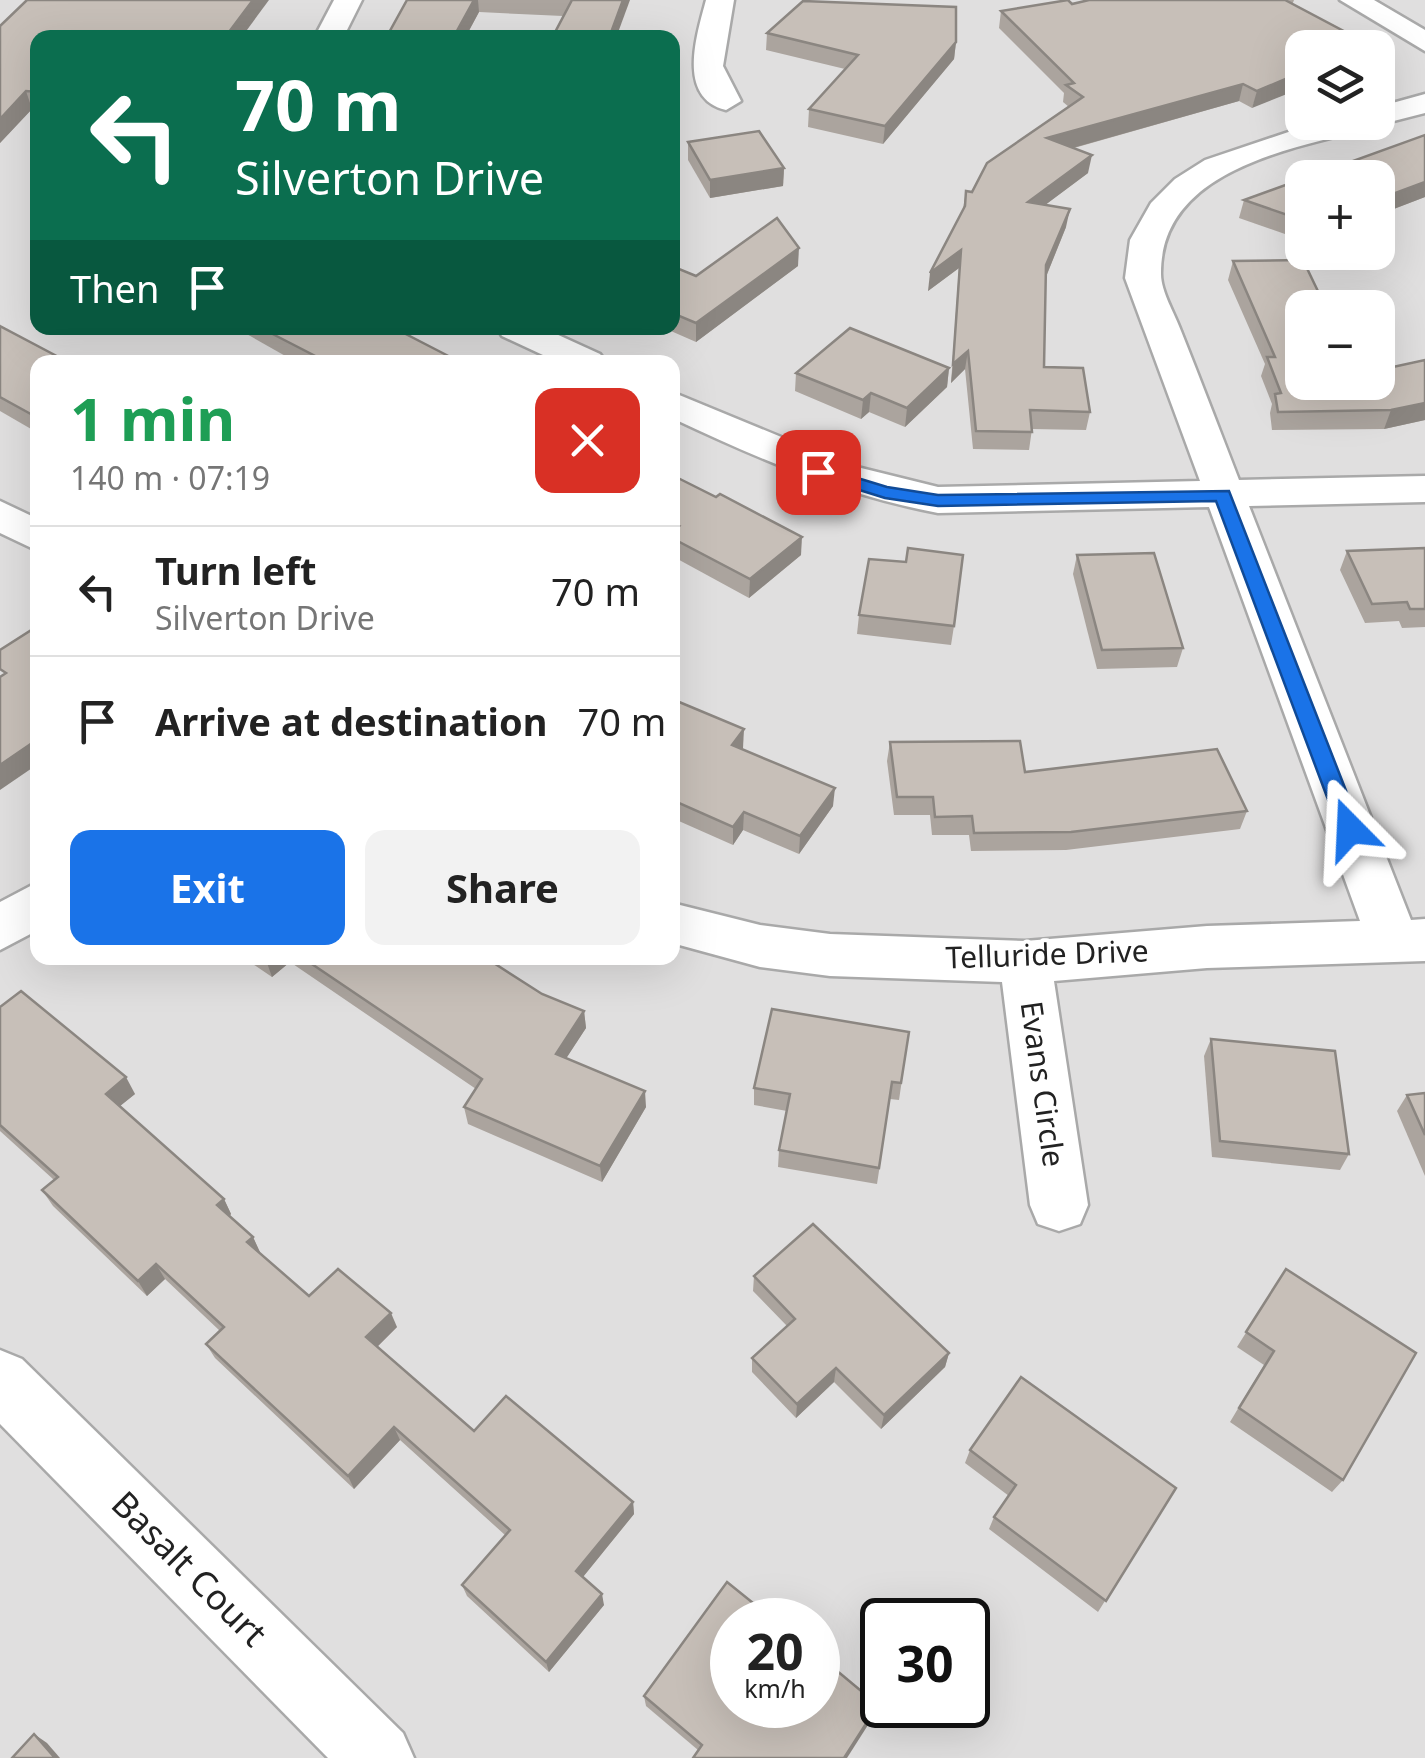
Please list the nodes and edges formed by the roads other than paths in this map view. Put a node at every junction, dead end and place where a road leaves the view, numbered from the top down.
1 (348, 0) edge
2 (720, 0) edge
3 (1354, 0) edge
4 (332, 30) edge
5 (1425, 42) edge
6 (726, 101) dead end
7 (1425, 103) edge
8 (1395, 111) edge
9 (1299, 140) edge
10 (530, 335) edge
11 (572, 355) edge
12 (680, 407) edge
13 (1425, 489) edge
14 (1222, 495) junction
15 (0, 514) edge
16 (30, 533) edge
17 (30, 908) edge
18 (680, 925) edge
19 (0, 930) edge
20 (1409, 940) edge
21 (1026, 962) junction
22 (1059, 1206) dead end
23 (0, 1380) edge
24 (378, 1758) edge

1 - 4 street
2 - 6 street
3 - 5 street
7 - 8 street
9 - 14 street
10 - 11 street
12 - 14 street
13 - 14 street
14 - 20 street
15 - 16 street
17 - 19 street
18 - 21 street, Telluride Drive
20 - 21 street, Telluride Drive
21 - 22 street, Evans Circle
23 - 24 street, Basalt Court

